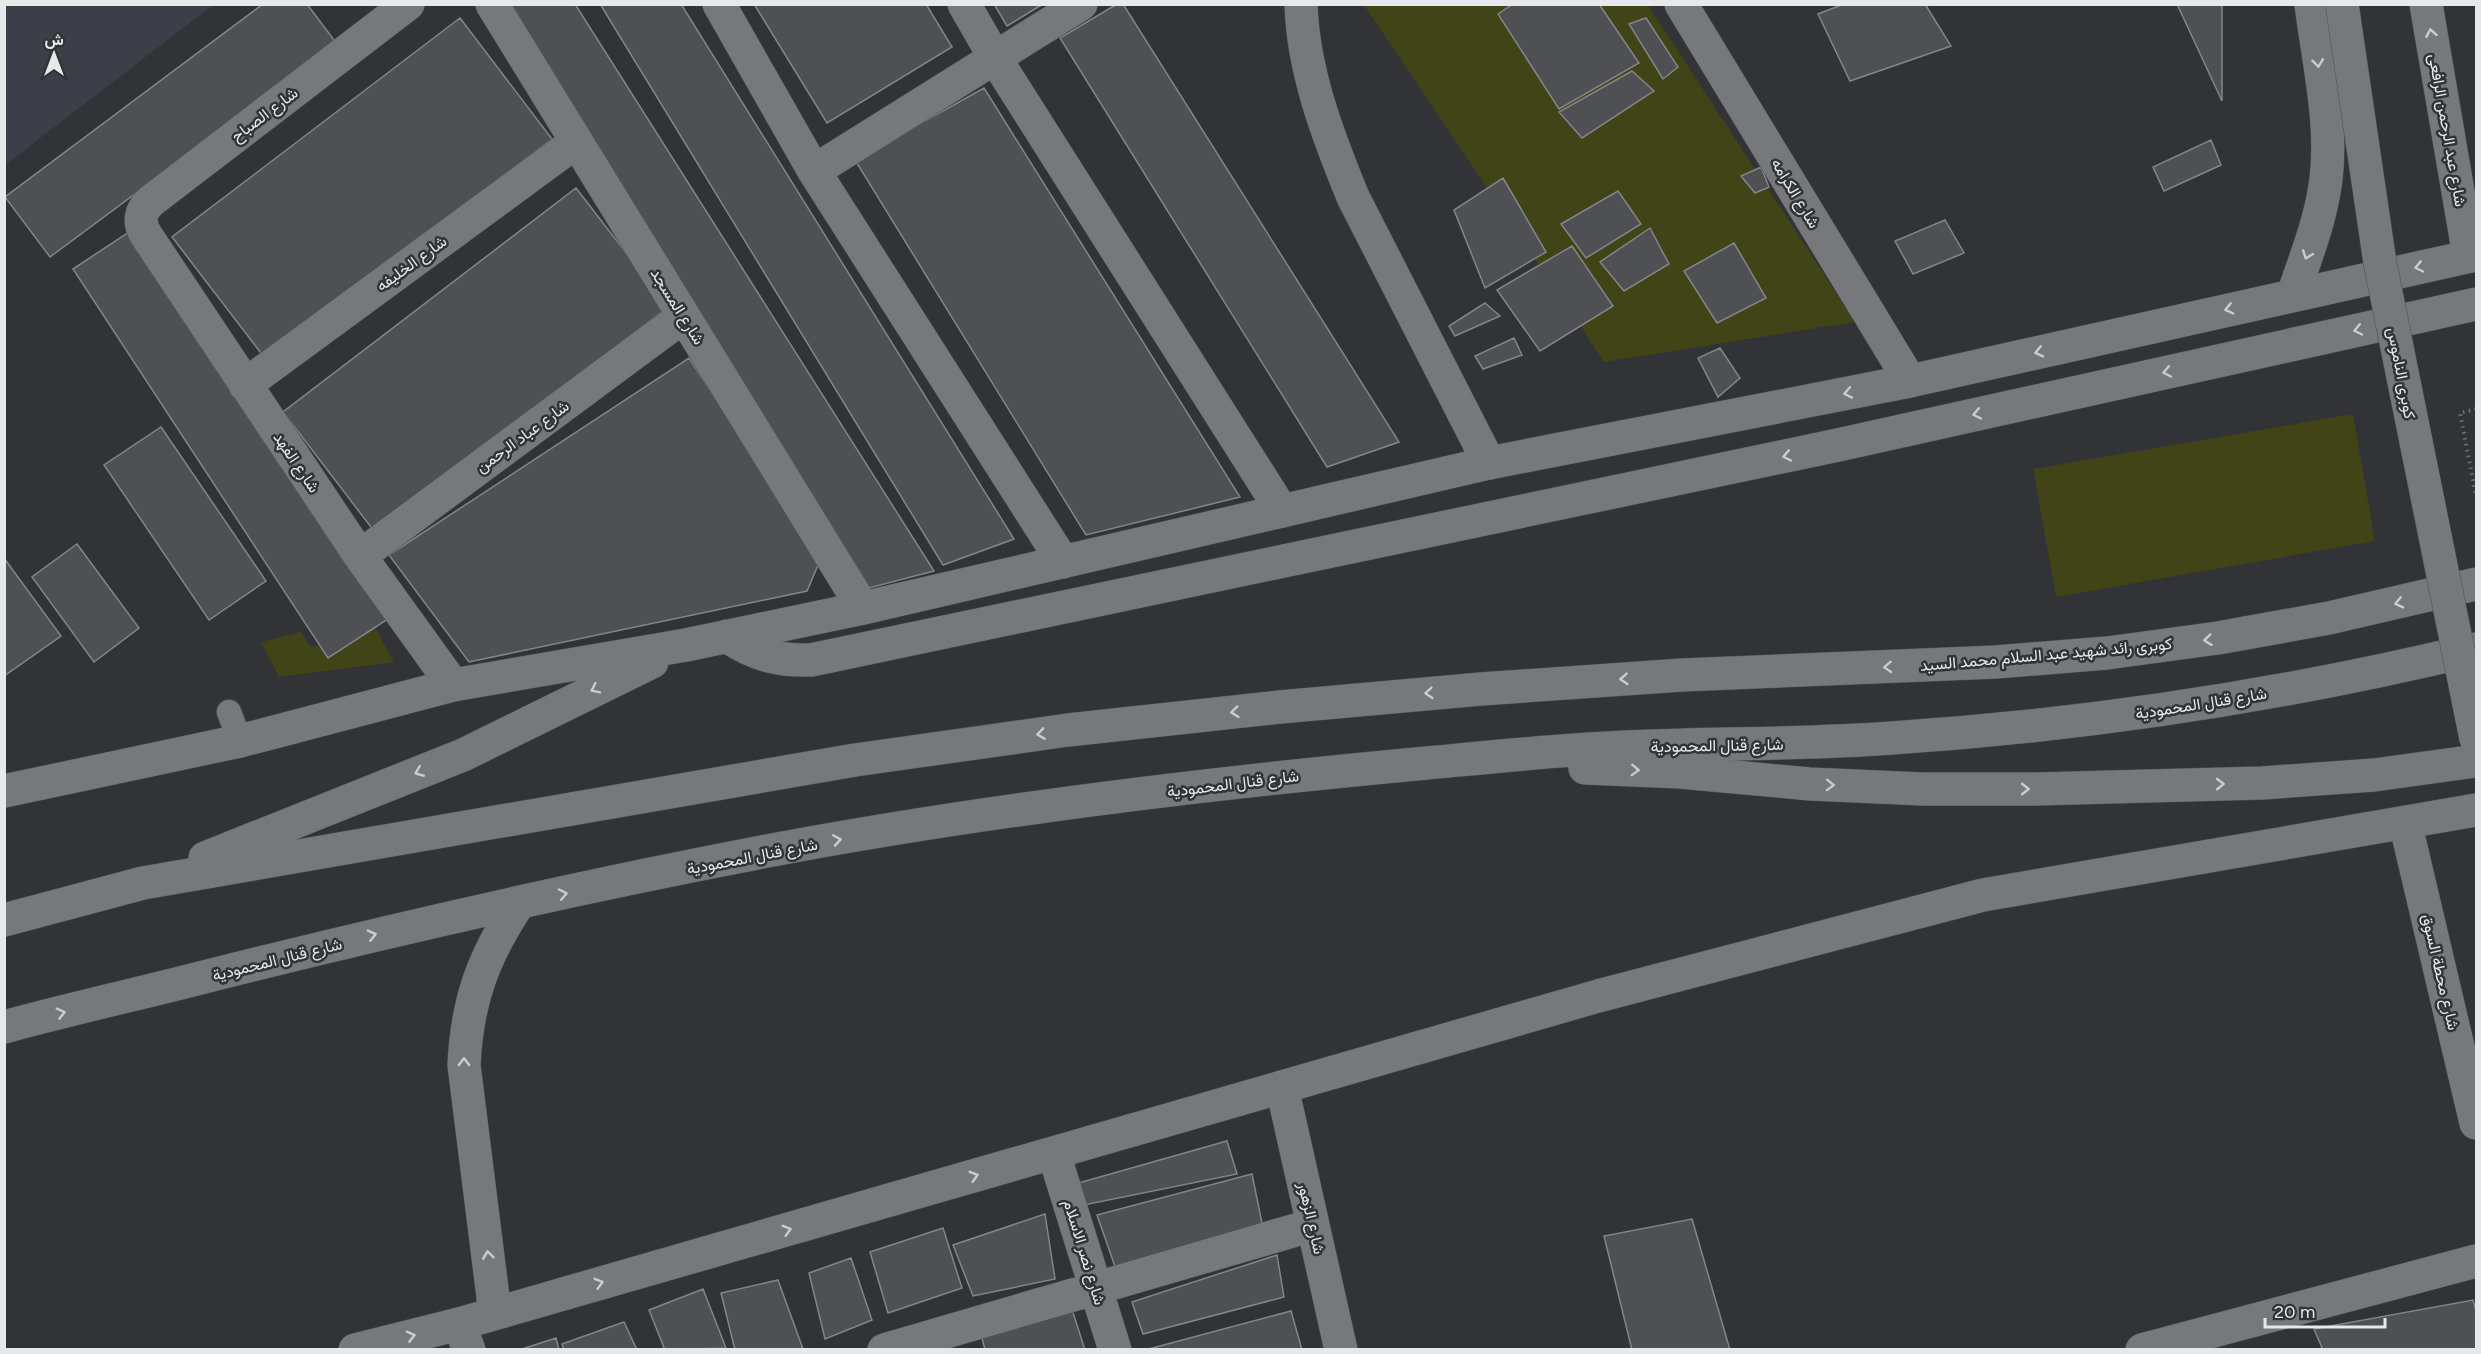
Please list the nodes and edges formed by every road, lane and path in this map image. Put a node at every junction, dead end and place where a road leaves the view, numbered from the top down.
1 (408, 4) edge
2 (492, 4) edge
3 (719, 4) edge
4 (964, 4) edge
5 (1081, 4) edge
6 (1301, 4) edge
7 (1681, 4) edge
8 (2311, 4) edge
9 (2342, 4) edge
10 (2426, 4) edge
11 (995, 58) junction
12 (576, 142) junction
13 (814, 171) junction
14 (146, 235) joint
15 (2473, 255) edge
16 (2293, 295) junction
17 (2476, 304) edge
18 (684, 316) junction
19 (1910, 381) junction
20 (245, 385) junction
21 (2476, 408) edge
22 (1489, 464) junction
23 (2476, 496) edge
24 (1282, 511) junction
25 (360, 556) junction
26 (1063, 562) junction
27 (2476, 584) edge
28 (863, 608) junction
29 (727, 636) junction
30 (686, 645) junction
31 (2476, 649) edge
32 (453, 685) junction
33 (2476, 739) edge
34 (2476, 760) edge
35 (1430, 762) junction
36 (4, 791) edge
37 (2476, 810) edge
38 (2405, 822) junction
39 (143, 883) junction
40 (519, 903) junction
41 (4, 920) edge
42 (4, 1027) edge
43 (1282, 1087) junction
44 (2476, 1123) edge
45 (1054, 1154) junction
46 (1313, 1225) junction
47 (2476, 1261) edge
48 (1096, 1288) junction
49 (495, 1313) junction
50 (464, 1337) edge
51 (898, 1348) edge
52 (354, 1350) edge
53 (1115, 1350) edge
54 (1341, 1350) edge
55 (2142, 1350) edge

1 - 14 main road, شارع الصباح
2 - 12 main road, شارع المسجد
3 - 13 main road
4 - 11 main road
5 - 11 main road
6 - 22 main road
7 - 19 main road, شارع الكرامه
8 -> 16 main road
9 - 33 main road, كوبرى الناموس, bridge
15 -> 10 main road, شارع عبد الرحمن الرافعى
11 - 13 main road
11 - 24 main road
12 - 18 main road, شارع المسجد
12 - 20 main road, شارع الخليفه
13 - 26 main road
14 - 20 main road, شارع الفهد
15 -> 16 main road
16 -> 19 main road
17 -> 29 main road
18 - 25 main road, شارع عباد الرحمن
18 - 28 main road, شارع المسجد
19 -> 22 main road
20 - 25 main road, شارع الفهد
21 - 23 path
22 - 24 main road
24 - 26 main road
25 - 32 main road, شارع الفهد
26 - 28 main road
27 -> 39 main road, كوبرى رائد شهيد عبد السلام محمد السيد
28 - 29 main road
29 - 30 main road
30 - 32 main road
30 -> 39 main road
31 - 35 main road, شارع قنال المحمودية
32 - 36 main road
35 -> 34 main road
40 -> 35 main road, شارع قنال المحمودية
37 - 38 main road
38 - 43 main road
38 - 44 main road, شارع محطة السوق
39 - 41 main road
42 -> 40 main road, شارع قنال المحمودية
49 -> 40 main road
43 - 45 main road
43 - 46 main road, شارع الزهور
45 - 48 main road, شارع نصر الاسلام
49 -> 45 main road
46 - 48 main road
46 - 54 main road, شارع الزهور
47 - 55 main road
48 - 51 main road
48 - 53 main road, شارع نصر الاسلام
49 - 50 main road
52 -> 50 main road

